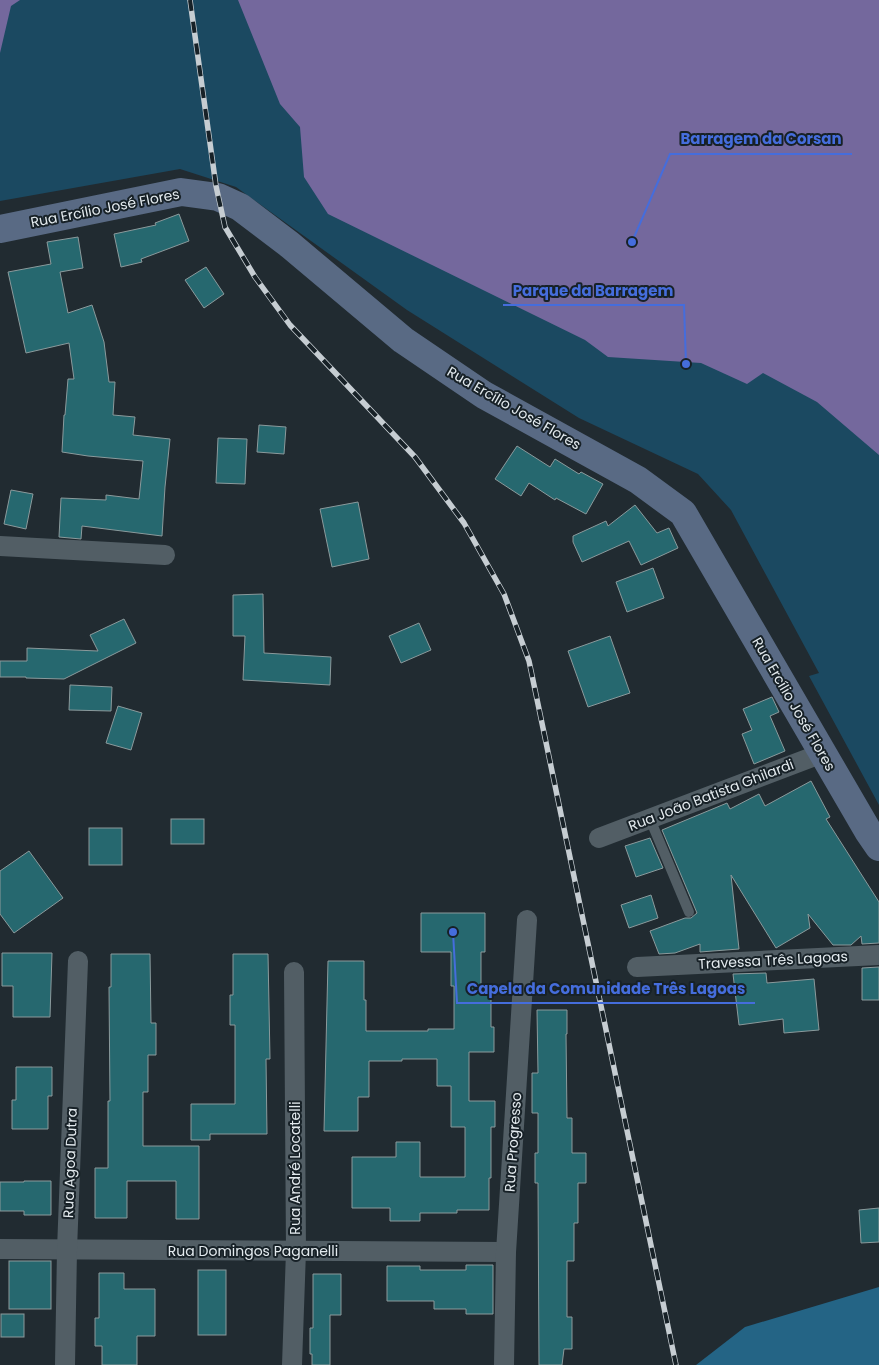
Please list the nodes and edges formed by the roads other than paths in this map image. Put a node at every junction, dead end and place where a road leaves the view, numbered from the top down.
1 (0, 229) edge
2 (0, 546) edge
3 (166, 555) dead end
4 (824, 753) junction
5 (650, 819) junction
6 (599, 838) dead end
7 (879, 847) edge
8 (689, 912) dead end
9 (527, 920) dead end
10 (879, 955) edge
11 (78, 960) dead end
12 (637, 967) dead end
13 (294, 972) dead end
14 (0, 1249) edge
15 (67, 1250) junction
16 (296, 1251) junction
17 (506, 1252) junction
18 (65, 1365) edge
19 (292, 1365) edge
20 (504, 1365) edge

1 - 4 street, Rua Ercílio José Flores
2 - 3 street
4 - 5 street, Rua João Batista Ghilardi
4 - 7 street, Rua Ercílio José Flores
5 - 6 street, Rua João Batista Ghilardi
5 - 8 lane
9 - 17 street, Rua Progresso
10 - 12 street, Travessa Três Lagoas
11 - 15 street, Rua Agoa Dutra
13 - 16 street, Rua André Locatelli
14 - 15 street, Rua Domingos Paganelli
15 - 16 street, Rua Domingos Paganelli
15 - 18 street, Rua Agoa Dutra
16 - 17 street, Rua Domingos Paganelli
16 - 19 street, Rua André Locatelli
17 - 20 street, Rua Progresso

